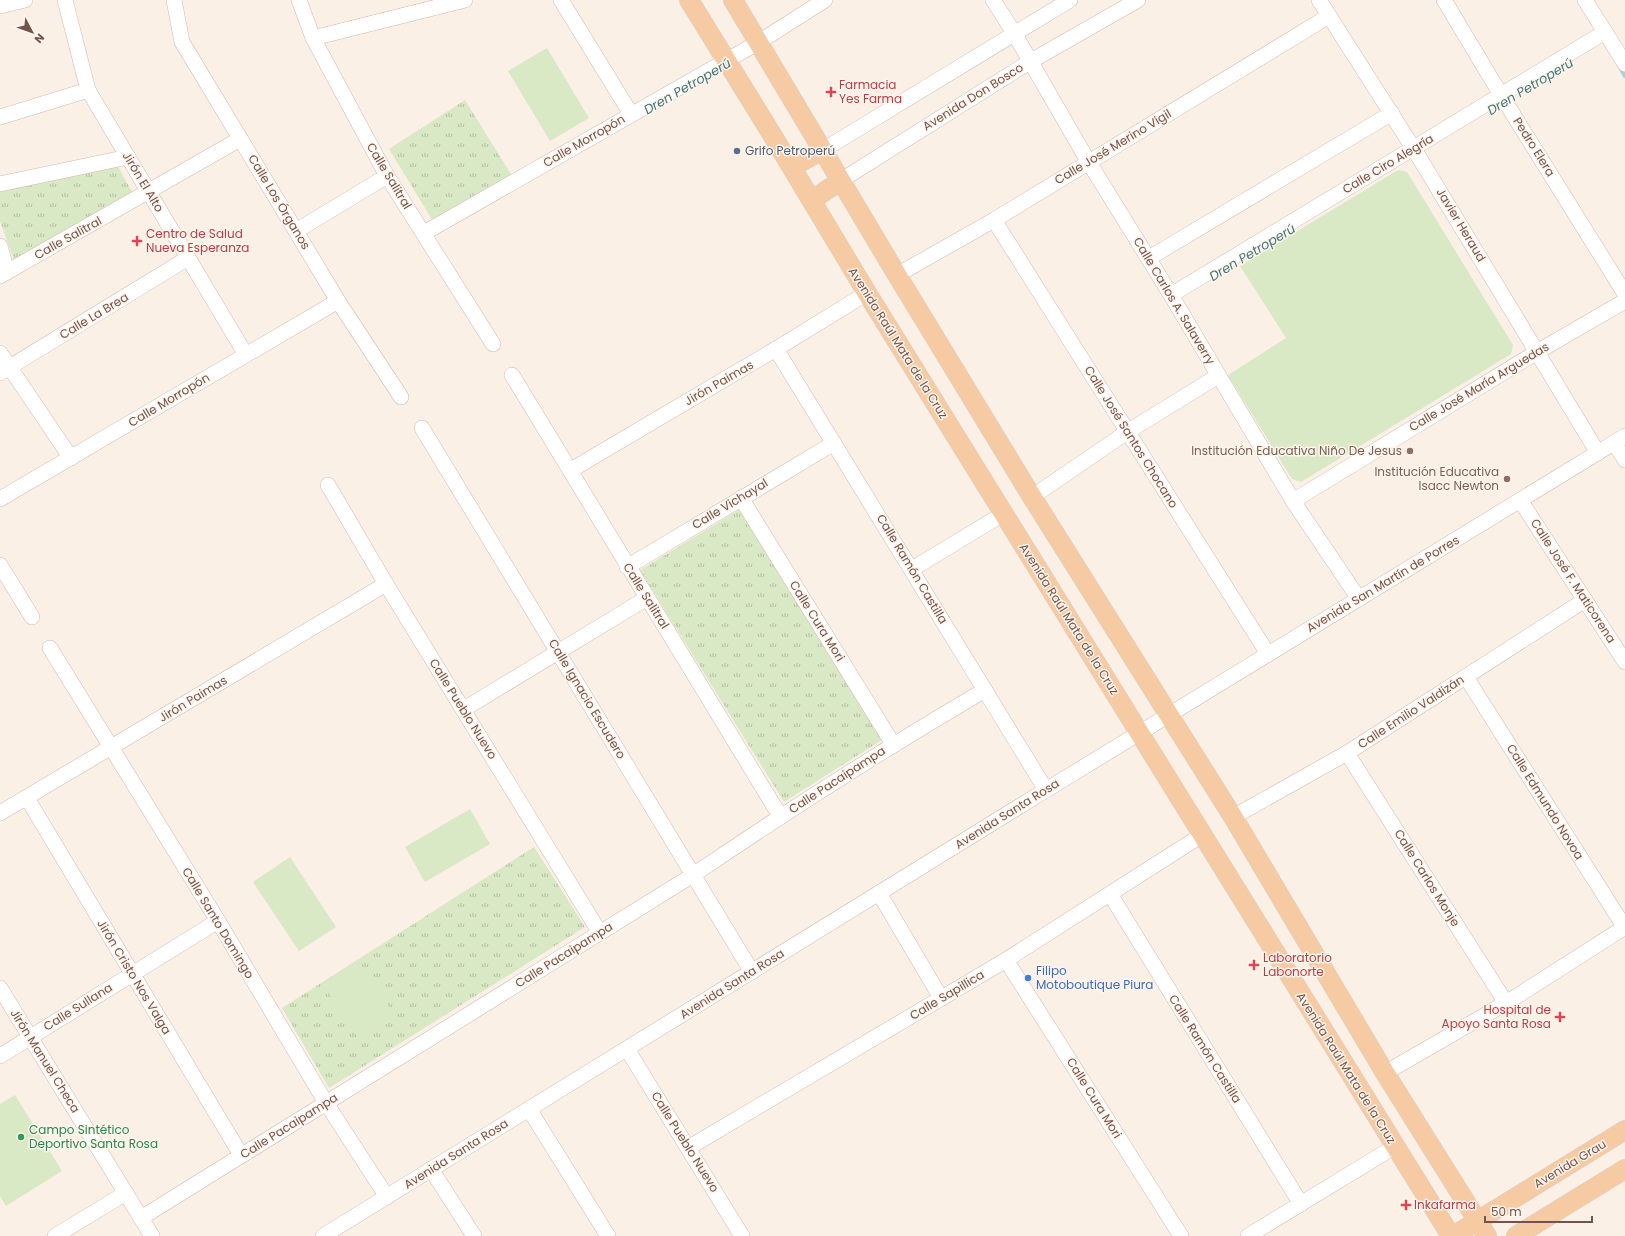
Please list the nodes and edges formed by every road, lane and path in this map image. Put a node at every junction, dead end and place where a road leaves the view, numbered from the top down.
1 (25, 0) edge
2 (65, 0) edge
3 (174, 0) edge
4 (299, 0) edge
5 (464, 0) edge
6 (561, 0) edge
7 (689, 0) edge
8 (733, 0) edge
9 (825, 0) edge
10 (993, 0) edge
11 (1070, 0) edge
12 (1138, 0) edge
13 (1319, 0) edge
14 (1444, 0) edge
15 (1585, 0) edge
16 (0, 6) edge
17 (1329, 16) junction
18 (1605, 32) junction
19 (1014, 33) junction
20 (312, 38) junction
21 (759, 42) junction
22 (727, 60) junction
23 (1031, 61) junction
24 (1625, 64) edge
25 (88, 90) junction
26 (1501, 95) junction
27 (1392, 113) junction
28 (630, 114) junction
29 (0, 117) edge
30 (240, 139) junction
31 (1414, 148) junction
32 (823, 150) junction
33 (128, 157) junction
34 (1088, 162) junction
35 (792, 167) junction
36 (387, 176) junction
37 (840, 181) junction
38 (0, 184) edge
39 (149, 192) junction
40 (812, 200) junction
41 (994, 220) junction
42 (296, 231) junction
43 (424, 233) junction
44 (0, 246) edge
45 (188, 258) junction
46 (1148, 258) junction
47 (4, 274) edge
48 (897, 275) junction
49 (867, 293) junction
50 (1625, 294) edge
51 (1172, 295) junction
52 (1625, 300) edge
53 (338, 301) junction
54 (492, 344) dead end
55 (776, 349) junction
56 (1537, 352) junction
57 (0, 353) edge
58 (246, 355) junction
59 (5, 370) edge
60 (512, 375) dead end
61 (1218, 376) junction
62 (400, 397) dead end
63 (422, 428) dead end
64 (1127, 432) junction
65 (1620, 440) edge
66 (834, 443) junction
67 (1598, 453) junction
68 (71, 458) junction
69 (1625, 460) edge
70 (571, 470) junction
71 (328, 485) dead end
72 (1032, 497) junction
73 (741, 498) junction
74 (0, 500) edge
75 (1520, 500) junction
76 (1293, 501) junction
77 (1003, 514) junction
78 (0, 565) edge
79 (627, 567) junction
80 (912, 569) junction
81 (386, 584) junction
82 (647, 598) junction
83 (1359, 599) junction
84 (1585, 600) junction
85 (32, 617) dead end
86 (50, 648) dead end
87 (559, 653) junction
88 (1268, 654) junction
89 (1625, 662) edge
90 (1466, 676) junction
91 (985, 690) junction
92 (464, 710) junction
93 (1168, 716) junction
94 (1140, 732) junction
95 (893, 744) junction
96 (110, 748) junction
97 (1347, 753) junction
98 (1046, 790) junction
99 (27, 798) junction
100 (0, 814) edge
101 (780, 816) junction
102 (1233, 817) junction
103 (1202, 835) junction
104 (693, 875) junction
105 (879, 893) junction
106 (1110, 894) junction
107 (218, 921) junction
108 (1625, 928) edge
109 (600, 933) junction
110 (1006, 960) junction
111 (752, 972) junction
112 (132, 974) junction
113 (0, 988) edge
114 (941, 998) junction
115 (1506, 1003) junction
116 (30, 1037) junction
117 (627, 1049) junction
118 (0, 1056) edge
119 (1385, 1073) junction
120 (326, 1103) junction
121 (529, 1109) junction
122 (1625, 1130) edge
123 (1394, 1147) junction
124 (688, 1148) junction
125 (241, 1155) junction
126 (431, 1169) junction
127 (1625, 1169) edge
128 (126, 1193) junction
129 (386, 1197) junction
130 (1301, 1204) junction
131 (141, 1218) junction
132 (1482, 1228) edge
133 (55, 1236) edge
134 (152, 1236) edge
135 (323, 1236) edge
136 (474, 1236) edge
137 (608, 1236) edge
138 (742, 1236) edge
139 (1181, 1236) edge
140 (1248, 1236) edge
141 (1452, 1236) edge
142 (1516, 1236) edge

1 - 16 street
2 - 25 street, Jirón El Alto
3 - 30 street, Calle Los Órganos
4 - 20 street, Calle Salitral
5 - 20 street
6 - 28 street
7 - 22 main road, Avenida Raúl Mata de la Cruz
8 - 21 main road
9 - 21 street, Calle Morropón
10 - 19 street, Calle Carlos A. Salaverry
11 - 19 street
12 - 23 street, Avenida Don Bosco
13 - 17 street, Javier Heraud
14 - 26 street, Pedro Elera
15 - 18 street
17 - 27 street, Javier Heraud
17 - 34 street, Calle José Merino Vigil
18 - 24 street
18 - 26 street, Calle Ciro Alegría
19 - 23 street, Calle Carlos A. Salaverry
19 - 32 street
20 - 36 street, Calle Salitral
21 - 22 street, Calle Morropón
21 - 32 main road
22 - 28 street, Calle Morropón
22 - 35 main road, Avenida Raúl Mata de la Cruz
23 - 34 street, Calle Carlos A. Salaverry
23 - 37 street, Avenida Don Bosco
25 - 29 street
25 - 33 street, Jirón El Alto
26 - 31 street, Calle Ciro Alegría
26 - 50 street, Pedro Elera
27 - 31 street, Javier Heraud
27 - 46 street
28 - 43 street, Calle Morropón
30 - 39 street, Calle Salitral
30 - 42 street, Calle Los Órganos
31 - 51 street, Calle Ciro Alegría
31 - 56 street, Javier Heraud
32 - 35 main road
32 - 37 main road
33 - 38 street
33 - 39 street, Jirón El Alto
34 - 41 street, Calle José Merino Vigil
34 - 46 street, Calle Carlos A. Salaverry
35 - 40 main road, Avenida Raúl Mata de la Cruz
36 - 42 street
36 - 43 street, Calle Salitral
37 - 40 main road, Avenida Don Bosco
37 - 48 main road
39 - 45 street, Jirón El Alto
39 - 47 street, Calle Salitral
40 - 49 main road, Avenida Raúl Mata de la Cruz
41 - 48 street, Calle José Merino Vigil
41 - 64 street, Calle José Santos Chocano
42 - 53 street, Calle Los Órganos
43 - 54 street, Calle Salitral
44 - 47 street
45 - 58 street, Jirón El Alto
45 - 59 street, Calle La Brea
46 - 51 street, Calle Carlos A. Salaverry
48 - 72 main road
49 - 55 street, Jirón Paimas
49 - 77 main road, Avenida Raúl Mata de la Cruz
51 - 61 street, Calle Carlos A. Salaverry
52 - 56 street, Calle José María Arguedas
53 - 58 street, Calle Morropón
53 - 62 street, Calle Los Órganos
55 - 66 street, Calle Ramón Castilla
55 - 70 street, Jirón Paimas
56 - 67 street, Javier Heraud
56 - 76 street, Calle José María Arguedas
57 - 59 street
58 - 68 street, Calle Morropón
59 - 68 street
60 - 70 street, Calle Salitral
61 - 64 street
61 - 76 street, Calle Carlos A. Salaverry
63 - 87 street, Calle Ignacio Escudero
64 - 72 street
64 - 88 street, Calle José Santos Chocano
65 - 67 street, Avenida San Martín de Porres
65 - 69 street
66 - 73 street, Calle Vichayal
66 - 80 street, Calle Ramón Castilla
67 - 75 street, Avenida San Martín de Porres
68 - 74 street, Calle Morropón
70 - 79 street, Calle Salitral
71 - 81 street, Calle Pueblo Nuevo
72 - 93 main road
73 - 79 street, Calle Vichayal
73 - 95 street, Calle Cura Mori
75 - 83 street, Avenida San Martín de Porres
75 - 84 street, Calle José F. Maticorena
76 - 83 street, Calle Carlos A. Salaverry
77 - 80 street
77 - 94 main road, Avenida Raúl Mata de la Cruz
78 - 85 street
79 - 82 street, Calle Salitral
80 - 91 street, Calle Ramón Castilla
81 - 92 street, Calle Pueblo Nuevo
81 - 96 street, Jirón Paimas
82 - 87 street
82 - 101 street, Calle Salitral
83 - 88 street, Avenida San Martín de Porres
84 - 89 street, Calle José F. Maticorena
84 - 90 street, Calle Emilio Valdizán
86 - 96 street, Calle Santo Domingo
87 - 92 street
87 - 104 street, Calle Ignacio Escudero
88 - 93 street, Avenida San Martín de Porres
90 - 97 street, Calle Emilio Valdizán
90 - 108 street, Calle Edmundo Novoa
91 - 95 street, Calle Pacaipampa
91 - 98 street, Calle Ramón Castilla
92 - 109 street, Calle Pueblo Nuevo
93 - 94 street, Avenida San Martín de Porres
93 - 102 main road
94 - 98 street, Avenida Santa Rosa
94 - 103 main road, Avenida Raúl Mata de la Cruz
95 - 101 street, Calle Pacaipampa
96 - 99 street, Jirón Paimas
96 - 107 street, Calle Santo Domingo
97 - 102 street, Calle Emilio Valdizán
97 - 115 street, Calle Carlos Monje
98 - 105 street, Avenida Santa Rosa
99 - 100 street, Jirón Paimas
99 - 112 street, Jirón Cristo Nos Valga
101 - 104 street, Calle Pacaipampa
102 - 119 main road
103 - 106 street, Calle Sapillica
103 - 123 main road, Avenida Raúl Mata de la Cruz
104 - 109 street, Calle Pacaipampa
104 - 111 street, Calle Ignacio Escudero
105 - 111 street, Avenida Santa Rosa
105 - 114 street
106 - 110 street, Calle Sapillica
106 - 130 street, Calle Ramón Castilla
107 - 112 street, Calle Sullana
107 - 120 street, Calle Santo Domingo
108 - 115 street
109 - 120 street, Calle Pacaipampa
110 - 114 street, Calle Sapillica
110 - 139 street, Calle Cura Mori
111 - 117 street, Avenida Santa Rosa
112 - 116 street, Calle Sullana
112 - 125 street, Jirón Cristo Nos Valga
113 - 116 street, Jirón Manuel Checa
114 - 124 street, Calle Sapillica
115 - 119 street
116 - 118 street, Calle Sullana
116 - 128 street, Jirón Manuel Checa
117 - 121 street, Avenida Santa Rosa
117 - 124 street, Calle Pueblo Nuevo
119 - 132 main road
120 - 125 street, Calle Pacaipampa
120 - 129 street, Calle Santo Domingo
121 - 126 street, Avenida Santa Rosa
121 - 137 street
122 - 132 main road, Avenida Grau
123 - 130 street
123 - 141 main road, Avenida Raúl Mata de la Cruz
124 - 138 street, Calle Pueblo Nuevo
125 - 131 street, Calle Pacaipampa
126 - 129 street, Avenida Santa Rosa
126 - 136 street
127 - 142 main road
128 - 131 street, Jirón Manuel Checa
128 - 133 street
129 - 135 street, Avenida Santa Rosa
130 - 140 street
131 - 134 street, Jirón Manuel Checa
132 - 141 main road, Avenida Grau

